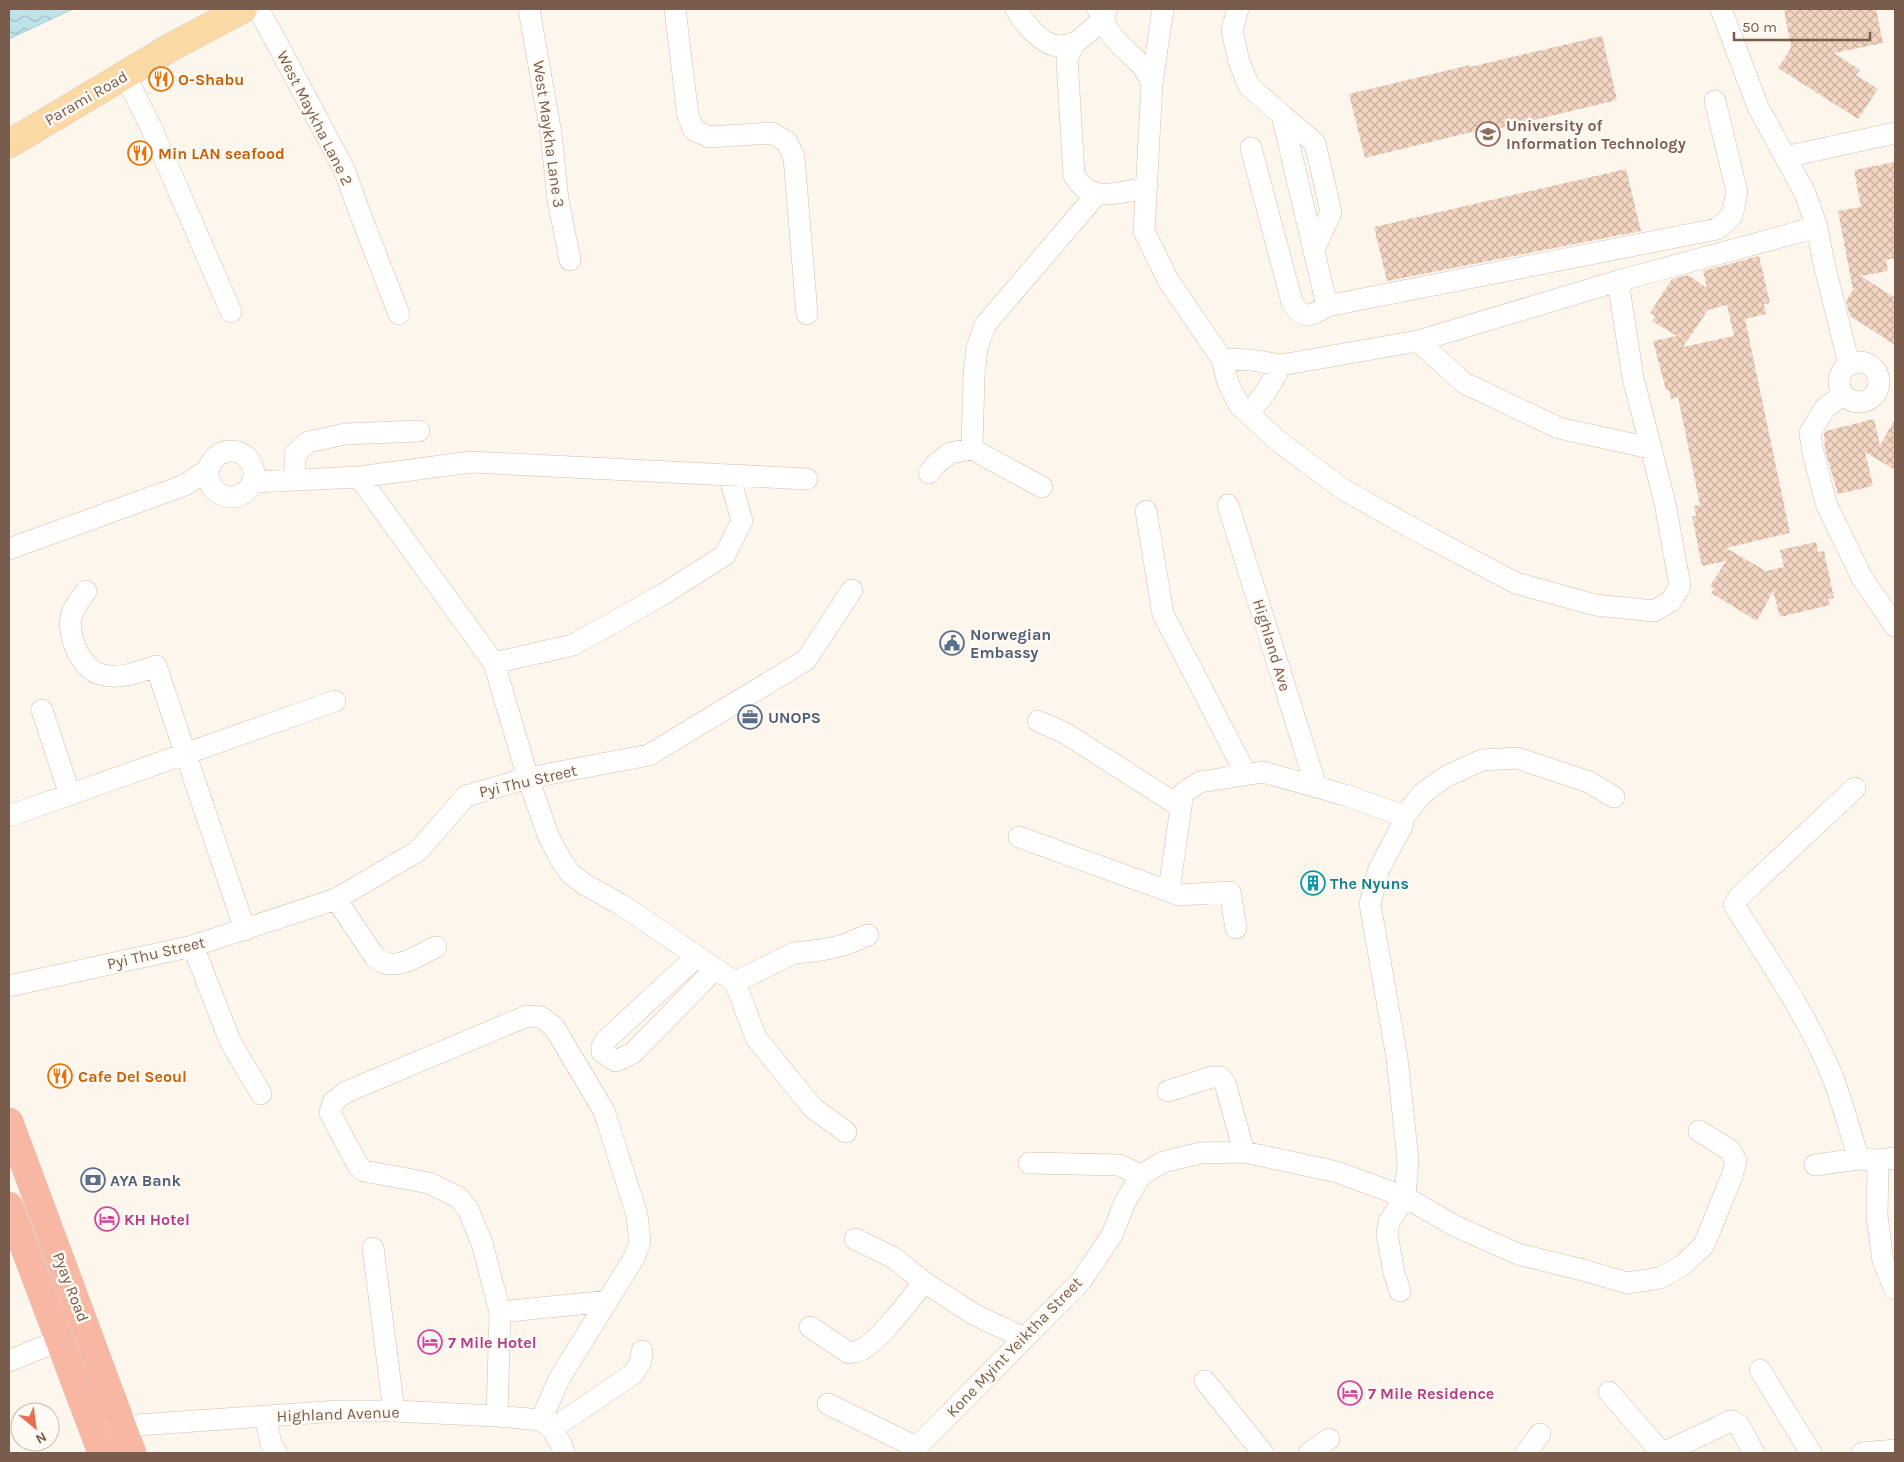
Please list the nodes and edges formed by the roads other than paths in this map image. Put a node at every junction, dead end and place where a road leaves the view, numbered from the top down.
1 (243, 9) edge
2 (257, 9) edge
3 (529, 9) edge
4 (675, 9) edge
5 (1016, 9) edge
6 (1163, 9) edge
7 (1238, 9) edge
8 (1721, 9) edge
9 (1102, 13) edge
10 (1074, 44) junction
11 (125, 75) junction
12 (1152, 83) junction
13 (1715, 101) dead end
14 (1895, 133) edge
15 (9, 144) edge
16 (1251, 148) dead end
17 (1785, 157) junction
18 (1146, 188) junction
19 (1096, 195) junction
20 (1817, 227) junction
21 (570, 260) dead end
22 (1618, 281) junction
23 (1327, 306) junction
24 (231, 312) dead end
25 (399, 314) dead end
26 (807, 314) dead end
27 (1418, 341) junction
28 (1222, 359) junction
29 (1281, 364) junction
30 (1849, 365) junction
31 (1887, 376) edge
32 (1843, 395) junction
33 (1248, 413) junction
34 (420, 431) dead end
35 (1650, 448) junction
36 (972, 449) junction
37 (209, 469) junction
38 (929, 473) dead end
39 (729, 475) junction
40 (359, 477) junction
41 (807, 479) dead end
42 (295, 480) junction
43 (252, 482) junction
44 (1042, 487) dead end
45 (1228, 505) dead end
46 (1146, 511) dead end
47 (9, 550) edge
48 (852, 590) dead end
49 (86, 591) dead end
50 (1895, 626) edge
51 (494, 662) junction
52 (335, 701) dead end
53 (42, 710) dead end
54 (1038, 721) dead end
55 (185, 755) junction
56 (1246, 774) junction
57 (528, 778) junction
58 (1316, 786) junction
59 (1856, 788) dead end
60 (70, 795) junction
61 (1614, 797) dead end
62 (1182, 800) junction
63 (9, 816) edge
64 (1404, 816) junction
65 (1019, 837) dead end
66 (1169, 890) junction
67 (336, 899) junction
68 (1236, 928) dead end
69 (245, 930) junction
70 (868, 935) dead end
71 (193, 946) junction
72 (436, 947) dead end
73 (697, 956) junction
74 (715, 969) junction
75 (735, 982) junction
76 (9, 986) edge
77 (1168, 1091) dead end
78 (261, 1094) dead end
79 (9, 1122) edge
80 (1699, 1131) dead end
81 (846, 1132) dead end
82 (1244, 1152) junction
83 (1877, 1159) edge
84 (1028, 1163) dead end
85 (1815, 1165) dead end
86 (1141, 1176) junction
87 (1404, 1197) junction
88 (9, 1206) edge
89 (855, 1239) dead end
90 (373, 1248) dead end
91 (924, 1282) junction
92 (1895, 1289) edge
93 (1400, 1291) dead end
94 (608, 1301) junction
95 (500, 1312) junction
96 (810, 1327) dead end
97 (1024, 1338) junction
98 (60, 1340) junction
99 (642, 1351) dead end
100 (9, 1362) edge
101 (1760, 1370) dead end
102 (1205, 1381) dead end
103 (1609, 1392) dead end
104 (828, 1404) dead end
105 (394, 1411) junction
106 (265, 1416) junction
107 (498, 1416) junction
108 (547, 1425) junction
109 (122, 1426) junction
110 (1540, 1434) dead end
111 (1329, 1439) dead end
112 (98, 1445) edge
113 (914, 1450) edge
114 (1895, 1450) edge
115 (132, 1453) edge
116 (276, 1453) edge
117 (564, 1453) edge
118 (1263, 1453) edge
119 (1309, 1453) edge
120 (1526, 1453) edge
121 (1663, 1453) edge
122 (1754, 1453) edge
123 (1811, 1453) edge
124 (1862, 1453) edge

1 - 11 main road, Parami Road
2 - 25 street, West Maykha Lane 2
3 - 21 street, West Maykha Lane 3
4 - 26 street
5 - 10 street
6 - 12 street
7 - 23 street
8 - 17 street
9 - 10 street
9 - 12 street
10 - 19 street
11 - 15 main road, Parami Road
11 - 24 street
12 - 18 street
13 - 23 street
14 - 17 street
16 - 23 street
17 - 20 street
18 - 19 street
18 - 28 street
19 - 36 street
20 - 22 street
20 - 30 street
22 - 27 street
22 - 35 street
27 - 29 street
27 - 35 street
28 - 29 street
28 - 33 street
29 - 33 street
30 - 31 street
30 - 32 street
31 - 32 street
32 - 50 street
33 - 35 street
34 - 42 street
36 - 38 street
36 - 44 street
37 - 43 street
37 - 43 street
37 - 47 street
39 - 40 street
39 - 41 street
39 - 51 street
40 - 42 street
40 - 51 street
42 - 43 street
45 - 58 street, Highland Ave
46 - 56 street
48 - 57 street, Pyi Thu Street
49 - 55 street
51 - 57 street
52 - 55 street
53 - 60 street
54 - 62 street
55 - 60 street
55 - 69 street
56 - 58 street
56 - 62 street
57 - 67 street, Pyi Thu Street
57 - 73 street
58 - 64 street
59 - 83 street
60 - 63 street
61 - 64 street
62 - 66 street
64 - 87 street
65 - 66 street
66 - 68 street
67 - 69 street, Pyi Thu Street
67 - 72 street
69 - 71 street, Pyi Thu Street
70 - 75 street
71 - 76 street, Pyi Thu Street
71 - 78 street
73 - 74 street
73 - 74 street
74 - 75 street
75 - 81 street
77 - 82 street
79 - 109 highway, Pyay Road
80 - 87 street, Kone Myint Yeiktha Street
82 - 86 street, Kone Myint Yeiktha Street
82 - 87 street, Kone Myint Yeiktha Street
83 - 85 street
83 - 92 street
84 - 86 street
86 - 97 street, Kone Myint Yeiktha Street
87 - 93 street
88 - 98 highway, Pyay Road
89 - 91 street
90 - 105 street
91 - 96 street
91 - 97 street
94 - 95 street
94 - 95 street
94 - 108 street
95 - 107 street
97 - 113 street, Kone Myint Yeiktha Street
98 - 100 street
98 - 112 highway, Pyay Road
99 - 108 street
101 - 123 street
102 - 118 street
103 - 121 street
104 - 113 street
105 - 106 street, Highland Avenue
105 - 107 street, Highland Avenue
106 - 109 street, Highland Avenue
106 - 116 street
107 - 108 street, Highland Avenue
108 - 117 street
109 - 112 street, Highland Avenue
109 - 115 highway, Pyay Road
110 - 120 street
111 - 119 street
114 - 124 street
121 - 122 street

